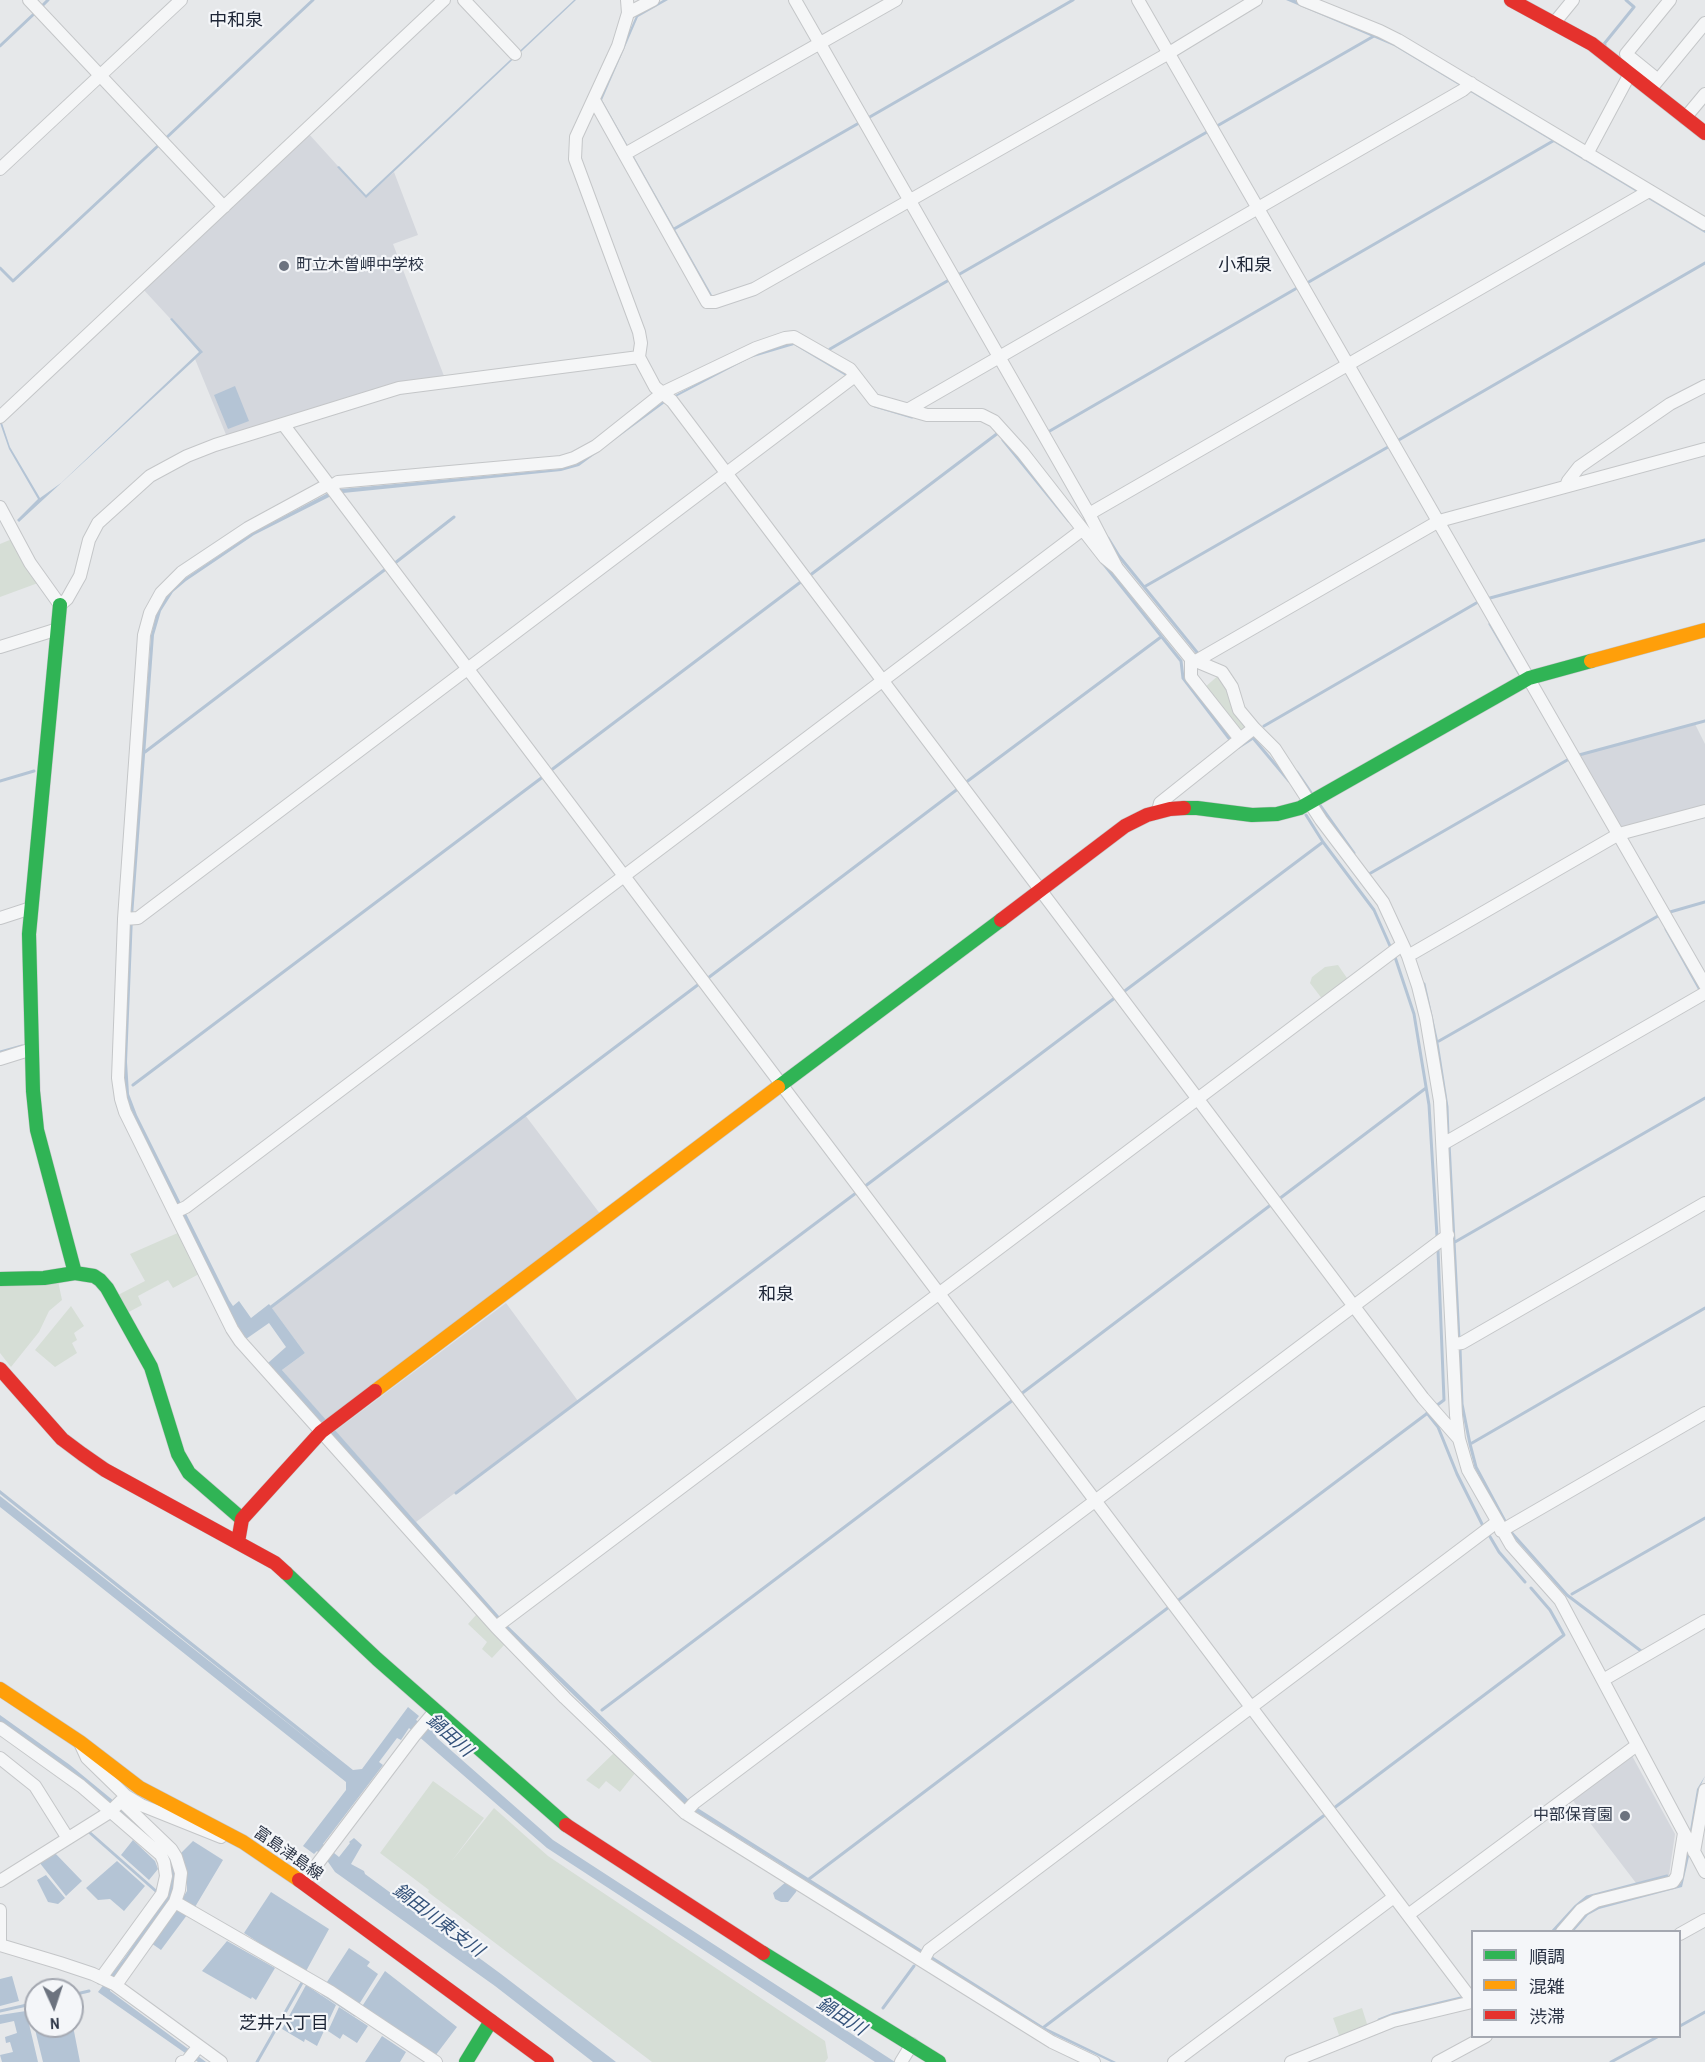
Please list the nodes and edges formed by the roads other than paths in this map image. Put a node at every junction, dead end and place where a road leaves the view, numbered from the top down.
1 (29, 0) edge
2 (181, 0) edge
3 (444, 0) edge
4 (464, 0) edge
5 (653, 0) edge
6 (795, 0) edge
7 (896, 0) edge
8 (1138, 0) edge
9 (1256, 0) edge
10 (1303, 0) edge
11 (1510, 0) edge
12 (1573, 0) edge
13 (1670, 0) edge
14 (627, 6) edge
15 (1555, 22) junction
16 (1705, 23) edge
17 (819, 44) junction
18 (515, 54) dead end
19 (1166, 54) junction
20 (1633, 69) junction
21 (100, 75) junction
22 (1653, 85) junction
23 (1467, 86) junction
24 (1705, 94) edge
25 (594, 100) junction
26 (1685, 118) junction
27 (1705, 133) edge
28 (628, 153) junction
29 (1587, 154) junction
30 (0, 169) edge
31 (1646, 193) junction
32 (909, 200) junction
33 (224, 207) junction
34 (1255, 210) junction
35 (1705, 224) edge
36 (639, 357) junction
37 (999, 357) junction
38 (1345, 367) junction
39 (855, 376) junction
40 (1705, 386) edge
41 (668, 396) junction
42 (909, 409) junction
43 (1, 416) edge
44 (283, 424) junction
45 (1705, 449) edge
46 (727, 474) junction
47 (1566, 486) junction
48 (333, 489) junction
49 (0, 507) edge
50 (1089, 514) junction
51 (1439, 521) junction
52 (1082, 530) junction
53 (1117, 568) junction
54 (60, 605) junction
55 (58, 629) junction
56 (1705, 630) edge
57 (0, 647) edge
58 (1197, 659) junction
59 (468, 669) junction
60 (1529, 678) junction
61 (883, 682) junction
62 (1254, 728) junction
63 (1240, 740) junction
64 (1312, 802) junction
65 (1158, 811) junction
66 (1705, 811) edge
67 (1619, 834) junction
68 (625, 876) junction
69 (1040, 890) junction
70 (31, 908) junction
71 (0, 918) edge
72 (130, 918) junction
73 (1405, 950) junction
74 (1705, 985) edge
75 (1705, 993) edge
76 (32, 1049) junction
77 (0, 1059) edge
78 (781, 1085) junction
79 (1198, 1098) junction
80 (1443, 1144) junction
81 (1705, 1203) edge
82 (180, 1210) junction
83 (1448, 1235) junction
84 (75, 1273) junction
85 (0, 1279) edge
86 (939, 1294) junction
87 (1354, 1306) junction
88 (1454, 1344) junction
89 (0, 1369) edge
90 (1705, 1413) edge
91 (326, 1428) junction
92 (1458, 1439) junction
93 (1095, 1501) junction
94 (242, 1519) junction
95 (1499, 1526) junction
96 (238, 1542) junction
97 (1705, 1621) edge
98 (500, 1624) junction
99 (1603, 1680) junction
100 (0, 1689) edge
101 (1251, 1708) junction
102 (431, 1716) junction
103 (0, 1728) edge
104 (80, 1742) junction
105 (1637, 1745) junction
106 (0, 1758) edge
107 (1705, 1790) edge
108 (119, 1803) junction
109 (689, 1808) junction
110 (67, 1837) junction
111 (243, 1842) junction
112 (1689, 1843) junction
113 (1705, 1872) edge
114 (0, 1881) edge
115 (303, 1883) junction
116 (1394, 1897) junction
117 (175, 1902) junction
118 (0, 1910) edge
119 (1408, 1915) junction
120 (1705, 1920) edge
121 (1564, 1930) edge
122 (1681, 1933) edge
123 (925, 1956) junction
124 (102, 1978) junction
125 (115, 1985) junction
126 (1471, 1998) edge
127 (1471, 2002) edge
128 (491, 2021) junction
129 (1484, 2038) edge
130 (912, 2044) junction
131 (198, 2047) junction
132 (185, 2061) edge
133 (221, 2062) edge
134 (436, 2062) edge
135 (466, 2062) edge
136 (547, 2062) edge
137 (901, 2062) edge
138 (939, 2062) edge
139 (1094, 2062) edge
140 (1174, 2062) edge
141 (1291, 2062) edge
142 (1438, 2062) edge

1 - 21 street
2 - 21 street
3 - 33 street
4 - 18 street
5 - 14 street
6 - 17 street
7 - 17 street
8 - 19 street
9 - 19 street
10 - 23 street
11 - 15 street
12 - 15 street
13 - 20 street
14 - 25 street
15 - 20 street
16 - 22 street
17 - 28 street
17 - 32 street
19 - 32 street
19 - 34 street
20 - 22 street
20 - 29 street
21 - 30 street
21 - 33 street
22 - 26 street
23 - 29 street
23 - 34 street
24 - 26 street
25 - 28 street
25 - 36 street
26 - 27 street
28 - 32 street
29 - 31 street
31 - 35 street
31 - 38 street
32 - 37 street
33 - 43 street
34 - 37 street
34 - 38 street
36 - 41 street
36 - 44 street
37 - 42 street
37 - 50 street
38 - 50 street
38 - 51 street
39 - 41 street
39 - 42 street
39 - 46 street
40 - 47 street
41 - 46 street
41 - 48 street
42 - 52 street
44 - 48 street
44 - 54 street
45 - 47 street
46 - 59 street
46 - 61 street
47 - 51 street
48 - 59 street
48 - 72 street
49 - 54 street
50 - 53 street
51 - 58 street
51 - 60 street
52 - 53 street
52 - 61 street
53 - 58 street
54 - 55 street
55 - 57 street
55 - 70 street
56 - 60 street
58 - 62 street
58 - 63 street
59 - 68 street
59 - 72 street
60 - 64 street
60 - 67 street
61 - 68 street
61 - 69 street
62 - 63 street
62 - 64 street
63 - 65 street
64 - 65 street
64 - 73 street
65 - 69 street
66 - 67 street
67 - 73 street
67 - 74 street
68 - 78 street
68 - 82 street
69 - 78 street
69 - 79 street
70 - 71 street
70 - 76 street
72 - 82 street
73 - 79 street
73 - 80 street
75 - 80 street
76 - 77 street
76 - 84 street
78 - 86 street
78 - 91 street
79 - 86 street
79 - 87 street
80 - 83 street
81 - 88 street
82 - 91 street
83 - 87 street
83 - 88 street
84 - 85 street
84 - 94 street
86 - 93 street
86 - 98 street
87 - 92 street
87 - 93 street
88 - 92 street
89 - 96 street
90 - 95 street
91 - 94 street
91 - 98 street
92 - 95 street
93 - 101 street
93 - 109 street
94 - 96 street
95 - 99 street
95 - 101 street
96 - 102 street
97 - 99 street
98 - 109 street
99 - 105 street
100 - 104 street, 富島津島線
101 - 116 street
101 - 123 street
102 - 115 street
102 - 130 street
103 - 108 street
104 - 108 street
104 - 111 street, 富島津島線
105 - 112 street
105 - 119 street
106 - 110 street
107 - 112 street
108 - 110 street
108 - 111 street
108 - 117 street
108 - 124 street
109 - 123 street
110 - 114 street
111 - 115 street, 富島津島線
112 - 113 street
112 - 121 street
115 - 128 street, 富島津島線
116 - 119 street
116 - 140 street
117 - 125 street
117 - 134 street
118 - 124 street
119 - 126 street
120 - 122 street
123 - 139 street
124 - 125 street
125 - 131 street
127 - 141 street
128 - 135 street
128 - 136 street, 富島津島線
129 - 142 street
130 - 137 street
130 - 138 street
131 - 132 street
131 - 133 street

